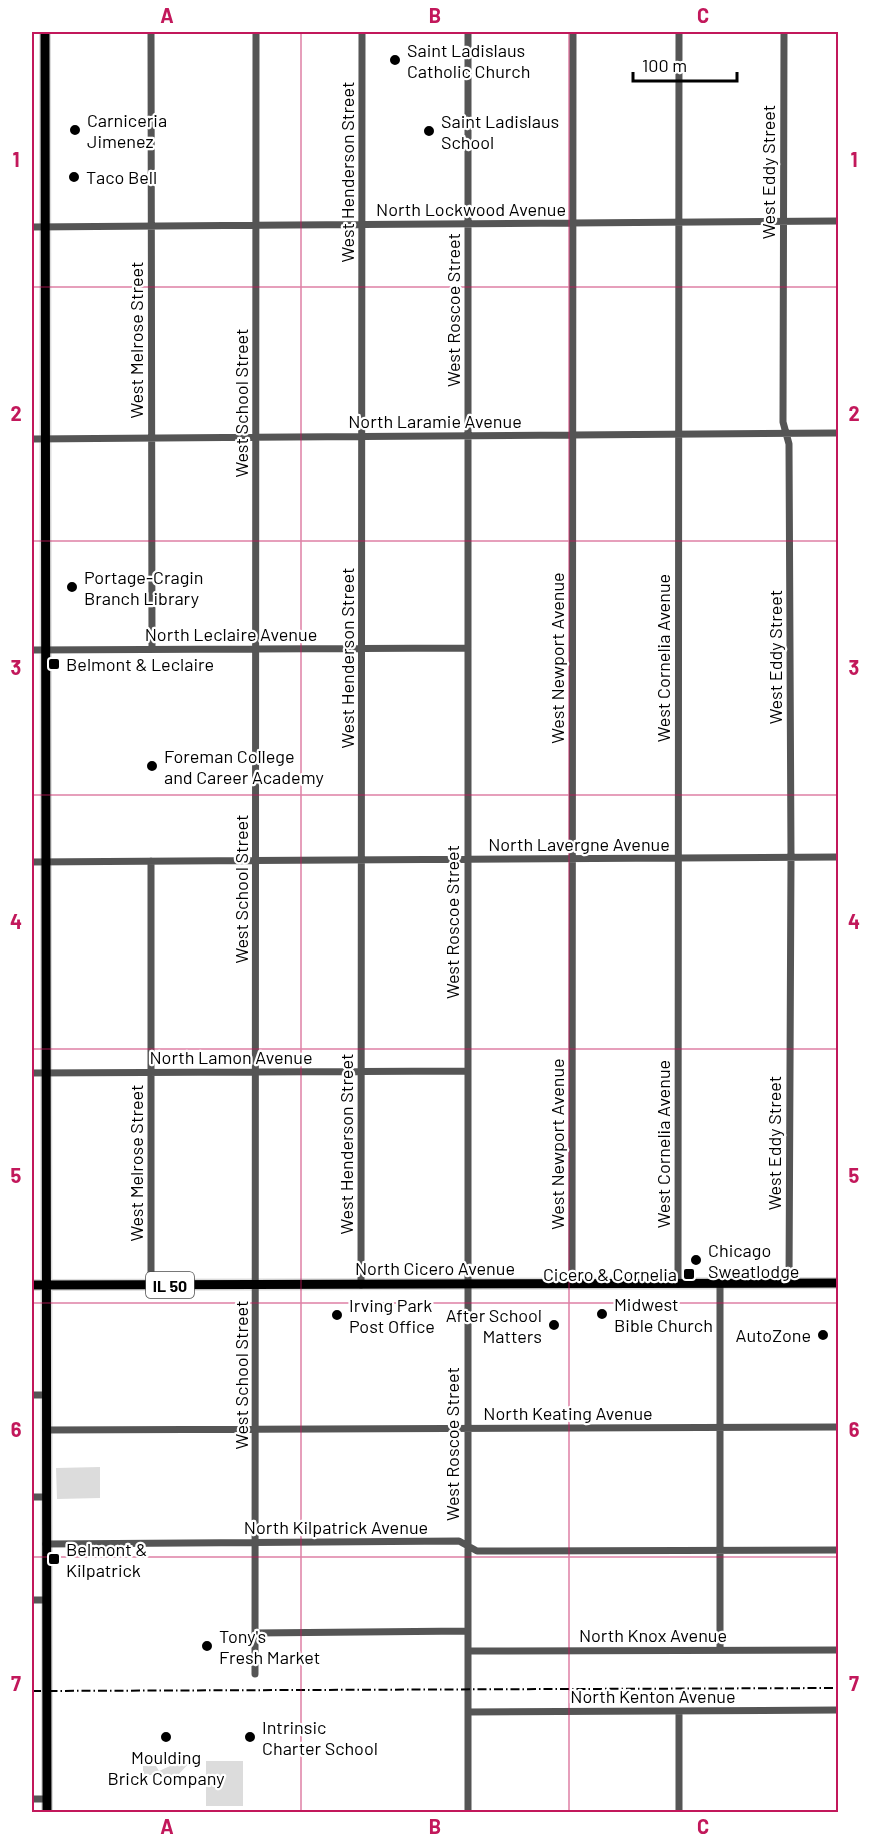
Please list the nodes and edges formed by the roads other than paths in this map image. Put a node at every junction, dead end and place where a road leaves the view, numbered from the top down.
1 (45, 32) edge
2 (151, 32) edge
3 (256, 32) edge
4 (362, 32) edge
5 (468, 32) edge
6 (573, 32) edge
7 (679, 32) edge
8 (784, 32) edge
9 (838, 221) edge
10 (678, 222) junction
11 (783, 222) junction
12 (573, 223) junction
13 (362, 224) junction
14 (468, 224) junction
15 (151, 225) junction
16 (256, 225) junction
17 (32, 227) edge
18 (46, 227) junction
19 (838, 433) edge
20 (678, 434) junction
21 (786, 434) junction
22 (571, 435) junction
23 (362, 436) junction
24 (468, 436) junction
25 (255, 437) junction
26 (152, 438) junction
27 (32, 439) edge
28 (46, 439) junction
29 (468, 648) junction
30 (46, 649) junction
31 (152, 649) junction
32 (256, 649) junction
33 (362, 649) junction
34 (32, 650) edge
35 (838, 857) edge
36 (678, 858) junction
37 (791, 858) junction
38 (572, 859) junction
39 (362, 860) junction
40 (467, 860) junction
41 (151, 861) junction
42 (256, 861) junction
43 (32, 862) edge
44 (46, 862) junction
45 (361, 1071) junction
46 (467, 1071) junction
47 (151, 1072) junction
48 (256, 1072) junction
49 (32, 1073) edge
50 (46, 1073) junction
51 (789, 1283) junction
52 (838, 1283) edge
53 (572, 1284) junction
54 (678, 1284) junction
55 (720, 1284) junction
56 (32, 1285) edge
57 (46, 1285) junction
58 (151, 1285) junction
59 (256, 1285) junction
60 (361, 1285) junction
61 (467, 1285) junction
62 (32, 1395) edge
63 (46, 1395) junction
64 (720, 1427) junction
65 (838, 1427) edge
66 (467, 1428) junction
67 (256, 1429) junction
68 (46, 1430) junction
69 (32, 1497) edge
70 (46, 1497) junction
71 (256, 1542) junction
72 (46, 1544) junction
73 (468, 1546) junction
74 (720, 1550) junction
75 (838, 1550) edge
76 (32, 1600) edge
77 (46, 1600) junction
78 (468, 1631) junction
79 (255, 1633) junction
80 (720, 1650) junction
81 (838, 1650) edge
82 (468, 1651) junction
83 (255, 1674) dead end
84 (838, 1710) edge
85 (680, 1711) junction
86 (468, 1712) junction
87 (32, 1799) edge
88 (46, 1799) junction
89 (46, 1812) edge
90 (468, 1812) edge
91 (680, 1812) edge

1 - 18 main road
2 - 15 street, West Melrose Street
3 - 16 street, West School Street
4 - 13 street, West Henderson Street
5 - 14 street, West Roscoe Street
6 - 12 street, West Newport Avenue
7 - 10 street, West Cornelia Avenue
8 - 11 street, West Eddy Street
9 - 11 street, North Lockwood Avenue
10 - 11 street, North Lockwood Avenue
10 - 12 street, North Lockwood Avenue
10 - 20 street, West Cornelia Avenue
11 - 21 street, West Eddy Street
12 - 14 street, North Lockwood Avenue
12 - 22 street, West Newport Avenue
13 - 14 street, North Lockwood Avenue
13 - 16 street, North Lockwood Avenue
13 - 23 street, West Henderson Street
14 - 24 street, West Roscoe Street
15 - 16 street, North Lockwood Avenue
15 - 18 street, North Lockwood Avenue
15 - 26 street, West Melrose Street
16 - 25 street, West School Street
17 - 18 street, North Lockwood Avenue
18 - 28 main road
19 - 21 street, North Laramie Avenue
20 - 21 street, North Laramie Avenue
20 - 22 street, North Laramie Avenue
20 - 36 street, West Cornelia Avenue
21 - 37 street, West Eddy Street
22 - 24 street, North Laramie Avenue
22 - 38 street, West Newport Avenue
23 - 24 street, North Laramie Avenue
23 - 25 street, North Laramie Avenue
23 - 33 street, West Henderson Street
24 - 29 street, West Roscoe Street
25 - 26 street, North Laramie Avenue
25 - 32 street, West School Street
26 - 28 street, North Laramie Avenue
26 - 31 street, West Melrose Street
27 - 28 street, North Laramie Avenue
28 - 30 main road
29 - 33 street, North Leclaire Avenue
29 - 40 street, West Roscoe Street
30 - 31 street, North Leclaire Avenue
30 - 34 street, North Leclaire Avenue
30 - 44 main road
31 - 32 street, North Leclaire Avenue
32 - 33 street, North Leclaire Avenue
32 - 42 street, West School Street
33 - 39 street, West Henderson Street
35 - 37 street, North Lavergne Avenue
36 - 37 street, North Lavergne Avenue
36 - 38 street, North Lavergne Avenue
36 - 54 street, West Cornelia Avenue
37 - 51 street, West Eddy Street
38 - 40 street, North Lavergne Avenue
38 - 53 street, West Newport Avenue
39 - 40 street, North Lavergne Avenue
39 - 42 street, North Lavergne Avenue
39 - 45 street, West Henderson Street
40 - 46 street, West Roscoe Street
41 - 42 street, North Lavergne Avenue
41 - 44 street, North Lavergne Avenue
41 - 47 street, West Melrose Street
42 - 48 street, West School Street
43 - 44 street, North Lavergne Avenue
44 - 50 main road
45 - 46 street, North Lamon Avenue
45 - 48 street, North Lamon Avenue
45 - 60 street, West Henderson Street
46 - 61 street, West Roscoe Street
47 - 48 street, North Lamon Avenue
47 - 50 street, North Lamon Avenue
47 - 58 street, West Melrose Street
48 - 59 street, West School Street
49 - 50 street, North Lamon Avenue
50 - 57 main road
51 - 52 main road, North Cicero Avenue / IL 50
51 - 55 main road, North Cicero Avenue / IL 50
53 - 54 main road, North Cicero Avenue / IL 50
53 - 61 main road, North Cicero Avenue / IL 50
54 - 55 main road, North Cicero Avenue / IL 50
55 - 64 street
56 - 57 main road, North Cicero Avenue / IL 50
57 - 58 main road, North Cicero Avenue / IL 50
57 - 63 main road
58 - 59 main road, North Cicero Avenue / IL 50
59 - 60 main road, North Cicero Avenue / IL 50
59 - 67 street, West School Street
60 - 61 main road, North Cicero Avenue / IL 50
61 - 66 street, West Roscoe Street
62 - 63 street
63 - 68 main road
64 - 65 street, North Keating Avenue
64 - 66 street, North Keating Avenue
64 - 74 street
66 - 67 street, North Keating Avenue
66 - 73 street, West Roscoe Street
67 - 68 street, North Keating Avenue
67 - 71 street, West School Street
68 - 70 main road
69 - 70 street
70 - 72 main road
71 - 72 street, North Kilpatrick Avenue
71 - 73 street, North Kilpatrick Avenue
71 - 79 street, West School Street
72 - 77 main road
73 - 74 street, North Kilpatrick Avenue
73 - 78 street, West Roscoe Street
74 - 75 street, North Kilpatrick Avenue
74 - 80 street
76 - 77 street
77 - 88 main road
78 - 79 street
78 - 82 street, West Roscoe Street
79 - 83 street, West School Street
80 - 81 street, North Knox Avenue
80 - 82 street, North Knox Avenue
82 - 86 street, West Roscoe Street
84 - 85 street, North Kenton Avenue
85 - 86 street, North Kenton Avenue
85 - 91 street
86 - 90 street, West Roscoe Street
87 - 88 street
88 - 89 main road

